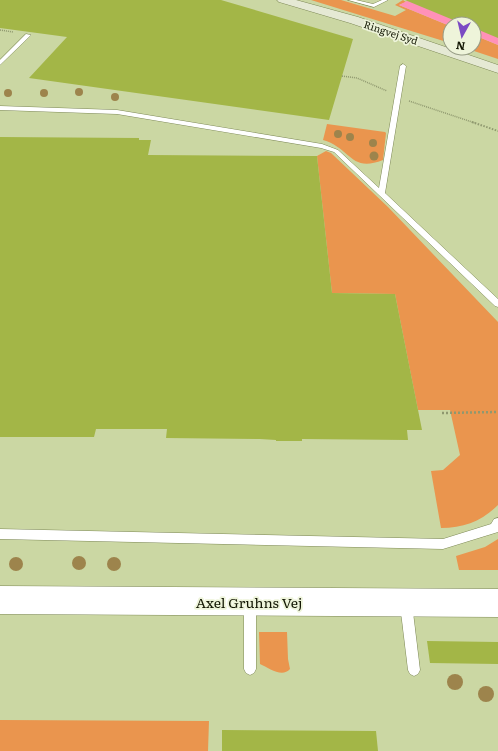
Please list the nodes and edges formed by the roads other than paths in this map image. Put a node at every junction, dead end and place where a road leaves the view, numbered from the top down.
1 (283, 0) edge
2 (350, 0) edge
3 (386, 0) edge
4 (28, 35) dead end
5 (0, 63) edge
6 (402, 66) dead end
7 (498, 69) edge
8 (0, 108) edge
9 (382, 193) junction
10 (498, 304) edge
11 (498, 523) edge
12 (0, 534) edge
13 (0, 600) edge
14 (250, 603) junction
15 (406, 603) junction
16 (498, 604) edge
17 (250, 669) dead end
18 (414, 670) dead end

1 - 7 main road, Ringvej Syd
2 - 3 lane
4 - 5 lane
6 - 9 lane
8 - 9 lane
9 - 10 lane
11 - 12 lane
13 - 14 street, Axel Gruhns Vej
14 - 15 street, Axel Gruhns Vej
14 - 17 lane
15 - 16 street, Axel Gruhns Vej
15 - 18 lane

